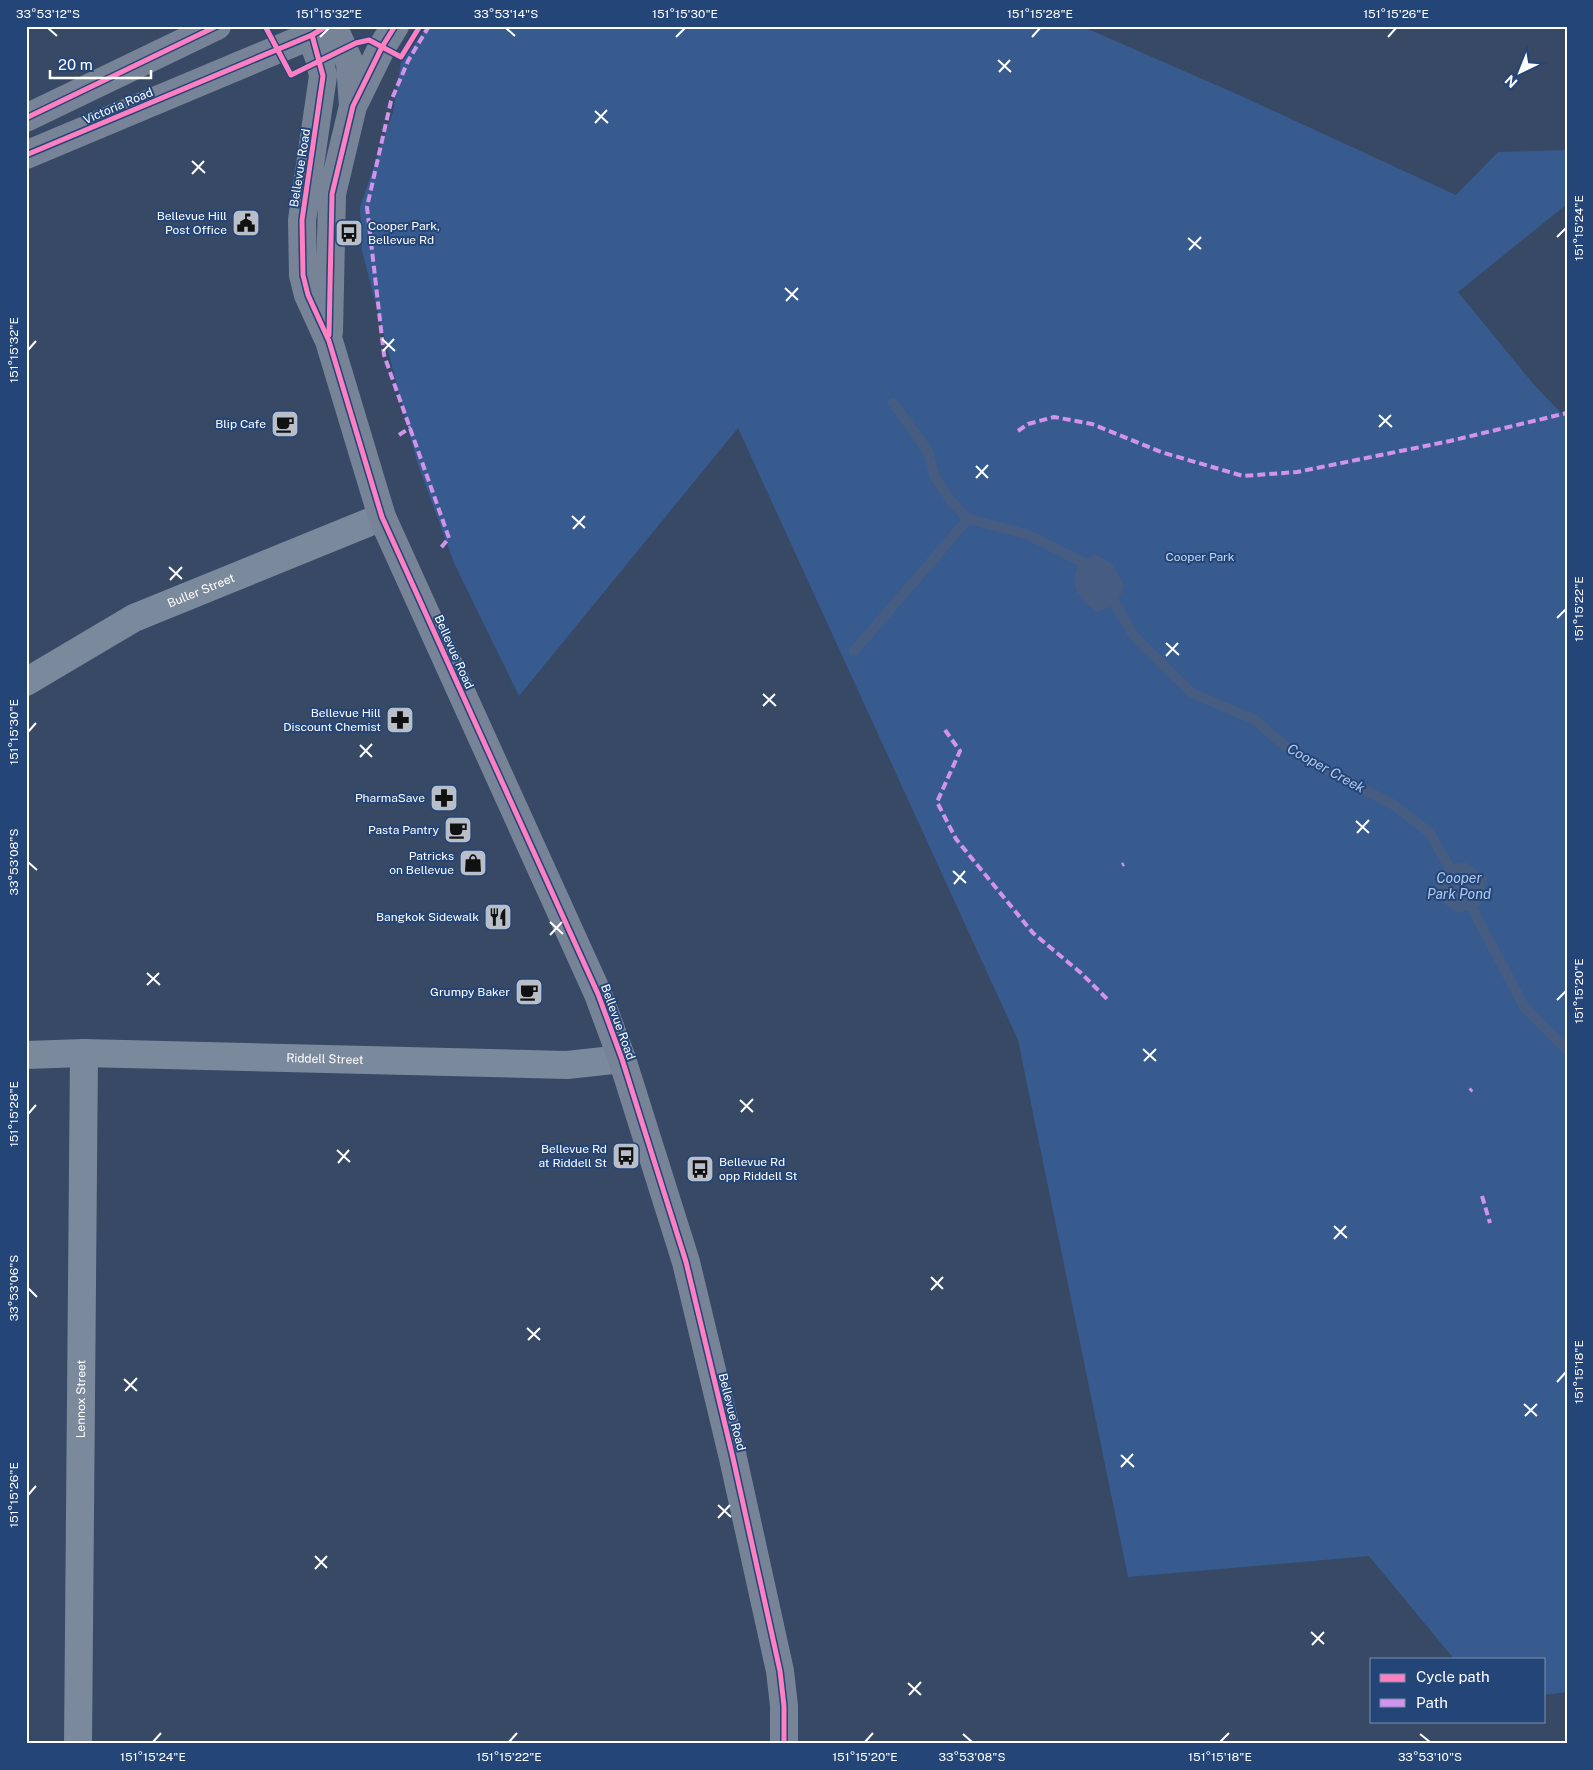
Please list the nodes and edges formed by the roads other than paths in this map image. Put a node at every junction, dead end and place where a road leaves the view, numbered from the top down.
1 (217, 26) edge
2 (395, 26) edge
3 (320, 29) edge
4 (353, 106) junction
5 (26, 118) edge
6 (26, 155) edge
7 (329, 341) junction
8 (382, 517) junction
9 (26, 682) edge
10 (84, 1053) junction
11 (26, 1055) edge
12 (622, 1059) junction
13 (78, 1744) edge
14 (784, 1744) edge

1 - 5 street
2 - 4 street
3 - 4 street, Bellevue Road
3 - 6 street, Victoria Road
3 - 7 street, Bellevue Road
4 - 7 street, Bellevue Road
7 - 8 street, Bellevue Road
8 - 9 street, Buller Street
8 - 12 street, Bellevue Road
10 - 11 street, Riddell Street
10 - 12 street, Riddell Street
10 - 13 street, Lennox Street
12 - 14 street, Bellevue Road

